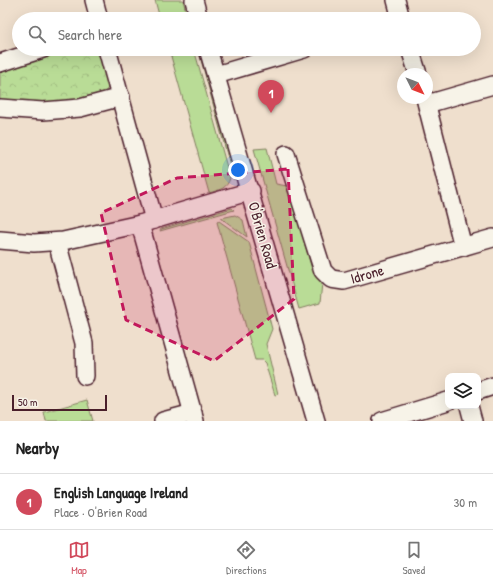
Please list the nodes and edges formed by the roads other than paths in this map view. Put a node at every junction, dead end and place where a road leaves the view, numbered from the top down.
1 (94, 0) edge
2 (194, 0) edge
3 (396, 0) edge
4 (97, 12) edge
5 (197, 12) edge
6 (399, 12) edge
7 (22, 56) edge
8 (109, 56) edge
9 (210, 56) edge
10 (280, 56) edge
11 (412, 56) edge
12 (0, 63) edge
13 (416, 68) edge
14 (216, 75) junction
15 (493, 85) edge
16 (121, 97) junction
17 (433, 99) edge
18 (427, 104) edge
19 (0, 108) edge
20 (286, 154) dead end
21 (251, 191) junction
22 (147, 222) junction
23 (493, 238) edge
24 (0, 240) edge
25 (57, 242) junction
26 (463, 247) junction
27 (85, 376) dead end
28 (493, 386) edge
29 (481, 390) edge
30 (445, 401) edge
31 (470, 409) edge
32 (194, 417) edge
33 (163, 421) edge
34 (316, 421) edge
35 (382, 421) edge
36 (473, 421) edge

1 - 4 street
2 - 5 street
3 - 6 street
7 - 12 street
8 - 16 street
9 - 14 street, O'Brien Road
10 - 14 street
11 - 13 street
14 - 21 street, O'Brien Road
15 - 17 street
16 - 19 street
16 - 22 street
18 - 26 street
20 - 26 street, Idrone
21 - 22 street
21 - 34 street, O'Brien Road
22 - 25 street
22 - 32 street
23 - 26 street, Idrone
24 - 25 street
25 - 27 street
28 - 29 street
30 - 35 street
31 - 36 street
32 - 33 street

